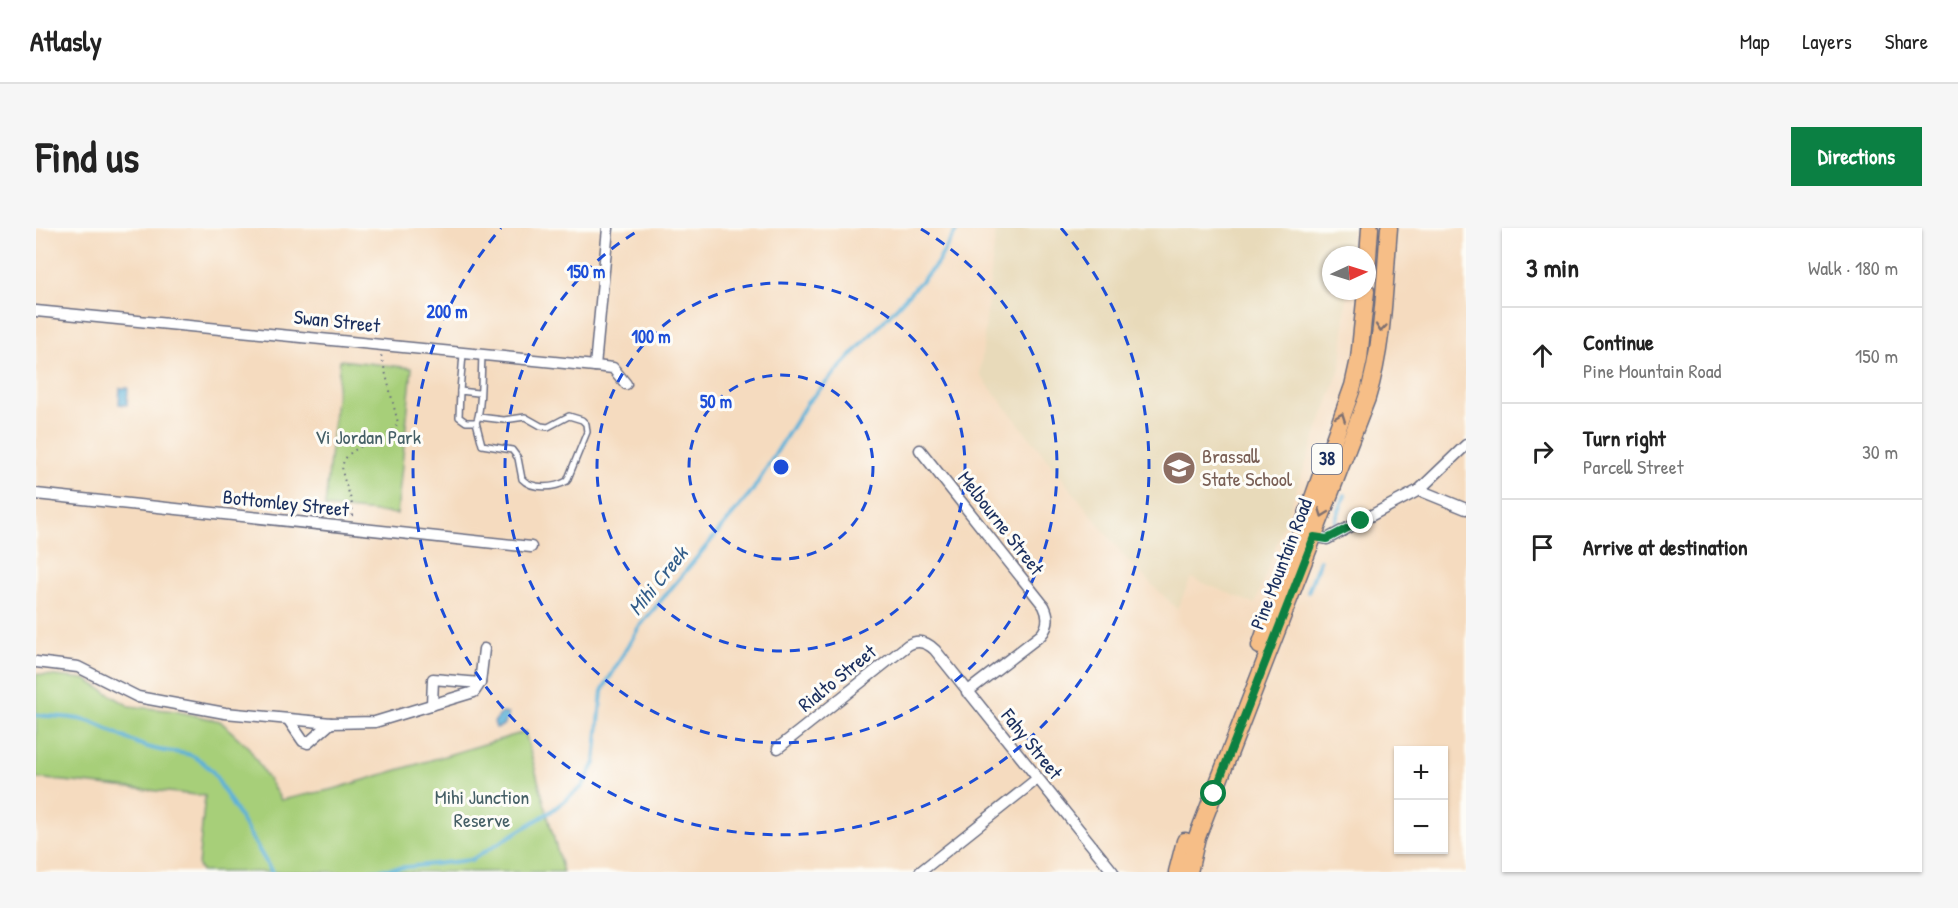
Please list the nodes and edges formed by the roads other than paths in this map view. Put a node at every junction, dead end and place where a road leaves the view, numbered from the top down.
1 (608, 228) edge
2 (1370, 228) edge
3 (1389, 228) edge
4 (1369, 246) edge
5 (1365, 300) edge
6 (36, 310) edge
7 (463, 352) junction
8 (482, 354) junction
9 (596, 366) junction
10 (626, 384) dead end
11 (460, 391) junction
12 (478, 393) junction
13 (478, 420) junction
14 (1466, 445) edge
15 (920, 450) dead end
16 (1419, 490) junction
17 (36, 494) edge
18 (1466, 509) edge
19 (1307, 535) junction
20 (531, 548) dead end
21 (921, 641) joint
22 (484, 649) dead end
23 (36, 662) edge
24 (480, 682) junction
25 (967, 692) junction
26 (432, 705) junction
27 (288, 719) junction
28 (332, 723) junction
29 (778, 748) dead end
30 (1037, 779) junction
31 (920, 872) edge
32 (1113, 872) edge
33 (1177, 872) edge
34 (1189, 872) edge

1 - 9 street
2 - 4 main road
3 -> 19 main road, Pine Mountain Road / 38
19 -> 5 main road, Pine Mountain Road / 38
6 - 7 street, Swan Street
7 - 8 street, Swan Street
7 - 11 lane
8 - 9 street, Swan Street
8 - 12 lane
9 - 10 street, Swan Street
11 - 12 lane
11 - 13 lane
12 - 13 lane
13 - 13 lane
14 - 16 street
15 - 25 street, Melbourne Street
16 - 18 street
16 - 19 street
17 - 20 street, Bottomley Street
19 - 33 main road, Pine Mountain Road / 38
19 - 34 main road, Pine Mountain Road / 38
21 - 25 street, Fahy Street
21 - 29 street, Rialto Street
22 - 24 street
23 - 27 street
24 - 26 street
24 - 26 street
25 - 30 street, Fahy Street
26 - 28 street
27 - 28 street
27 - 28 street
30 - 31 street
30 - 32 street, Fahy Street

